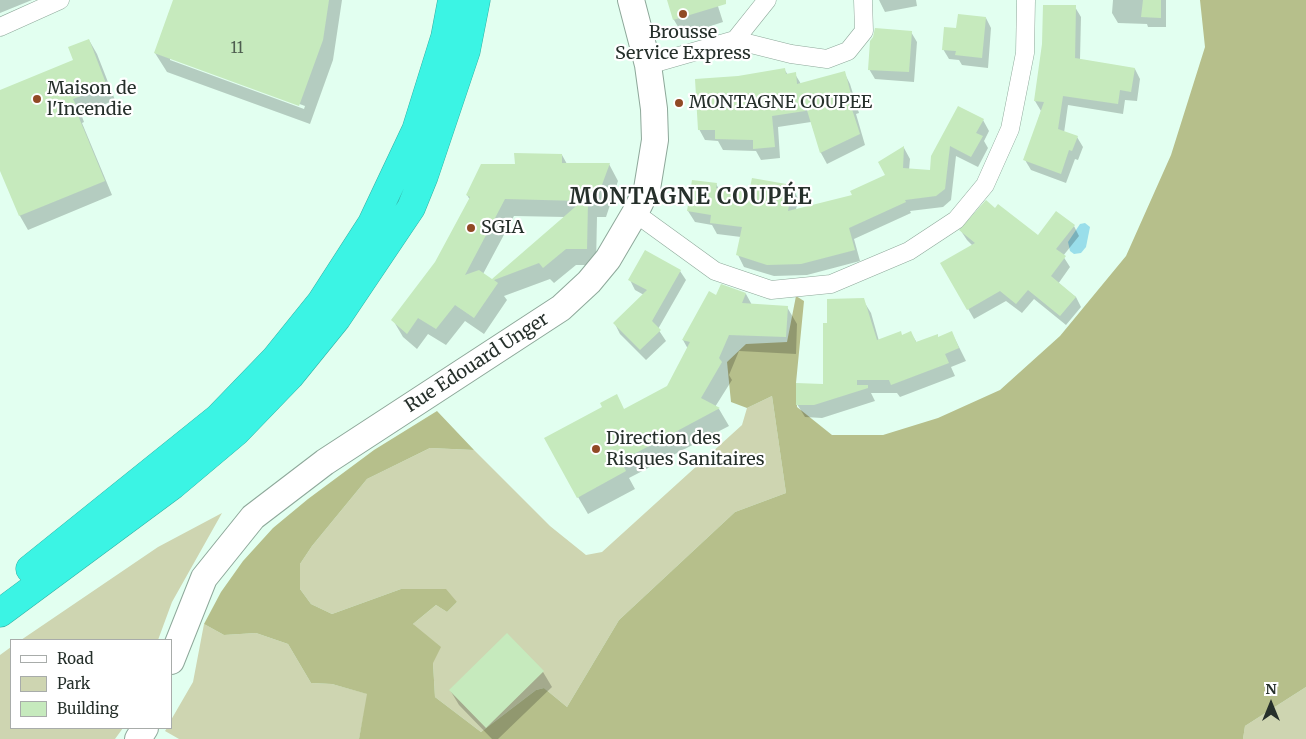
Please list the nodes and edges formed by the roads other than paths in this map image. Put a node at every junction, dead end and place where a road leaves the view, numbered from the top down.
1 (60, 0) edge
2 (452, 0) edge
3 (476, 0) edge
4 (631, 0) edge
5 (767, 0) edge
6 (863, 0) edge
7 (1026, 0) edge
8 (0, 27) edge
9 (735, 40) junction
10 (648, 66) junction
11 (635, 213) junction
12 (0, 593) edge
13 (0, 613) edge
14 (172, 658) edge

1 - 8 street
2 - 12 highway
3 - 13 highway
4 - 10 street, Rue Edouard Unger
5 - 9 street
6 - 9 street
7 - 11 street
9 - 10 street
10 - 11 street, Rue Edouard Unger
11 - 14 street, Rue Edouard Unger

